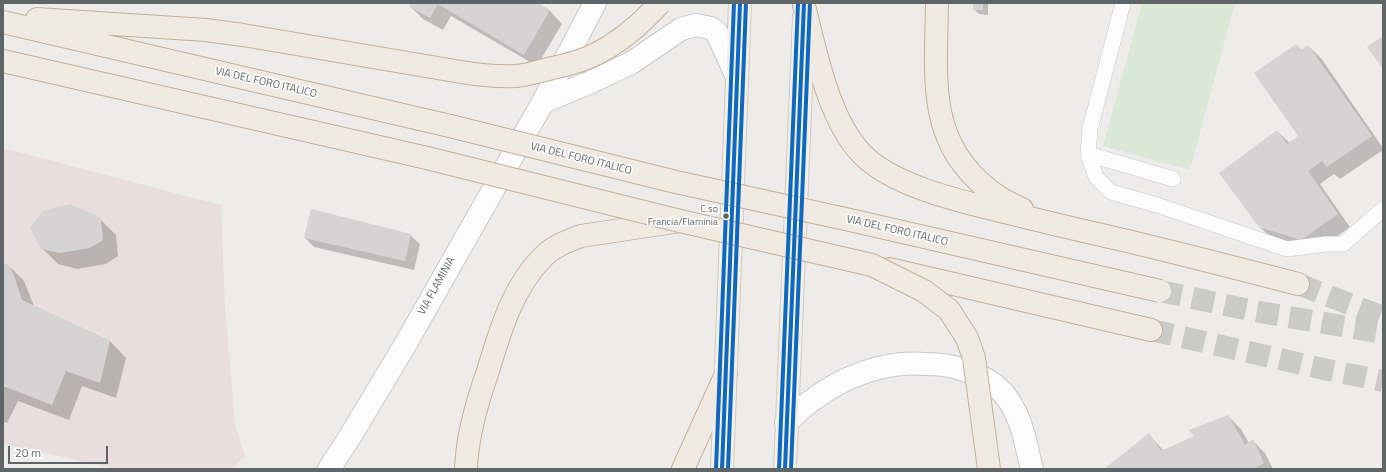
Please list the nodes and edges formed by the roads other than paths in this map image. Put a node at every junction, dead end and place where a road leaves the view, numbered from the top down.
1 (595, 3) edge
2 (660, 3) edge
3 (740, 3) edge
4 (937, 3) edge
5 (1123, 3) edge
6 (804, 5) edge
7 (3, 17) edge
8 (3, 22) edge
9 (3, 61) edge
10 (736, 75) junction
11 (542, 102) junction
12 (1088, 154) junction
13 (1173, 178) dead end
14 (1383, 209) edge
15 (680, 221) junction
16 (1048, 223) junction
17 (872, 265) junction
18 (1298, 284) tunnel mouth
19 (1160, 291) tunnel mouth
20 (1151, 330) tunnel mouth
21 (726, 374) junction
22 (786, 423) junction
23 (329, 469) edge
24 (466, 469) edge
25 (682, 469) edge
26 (722, 469) edge
27 (785, 469) edge
28 (989, 469) edge
29 (1032, 469) edge

1 - 11 street, VIA FLAMINIA
2 - 7 highway, bridge
3 - 10 main road
4 - 16 highway
5 - 12 lane
6 - 16 highway
6 - 22 main road
8 - 19 highway, VIA DEL FORO ITALICO, bridge
9 - 15 highway, bridge
10 - 11 street
10 - 21 main road
11 - 23 street, VIA FLAMINIA
12 - 13 lane
12 - 14 lane
15 - 17 highway, bridge
15 - 24 highway
16 - 18 highway
17 - 20 highway, bridge
17 - 28 highway, bridge
21 - 25 highway
21 - 26 main road
22 - 27 main road
22 - 29 street

